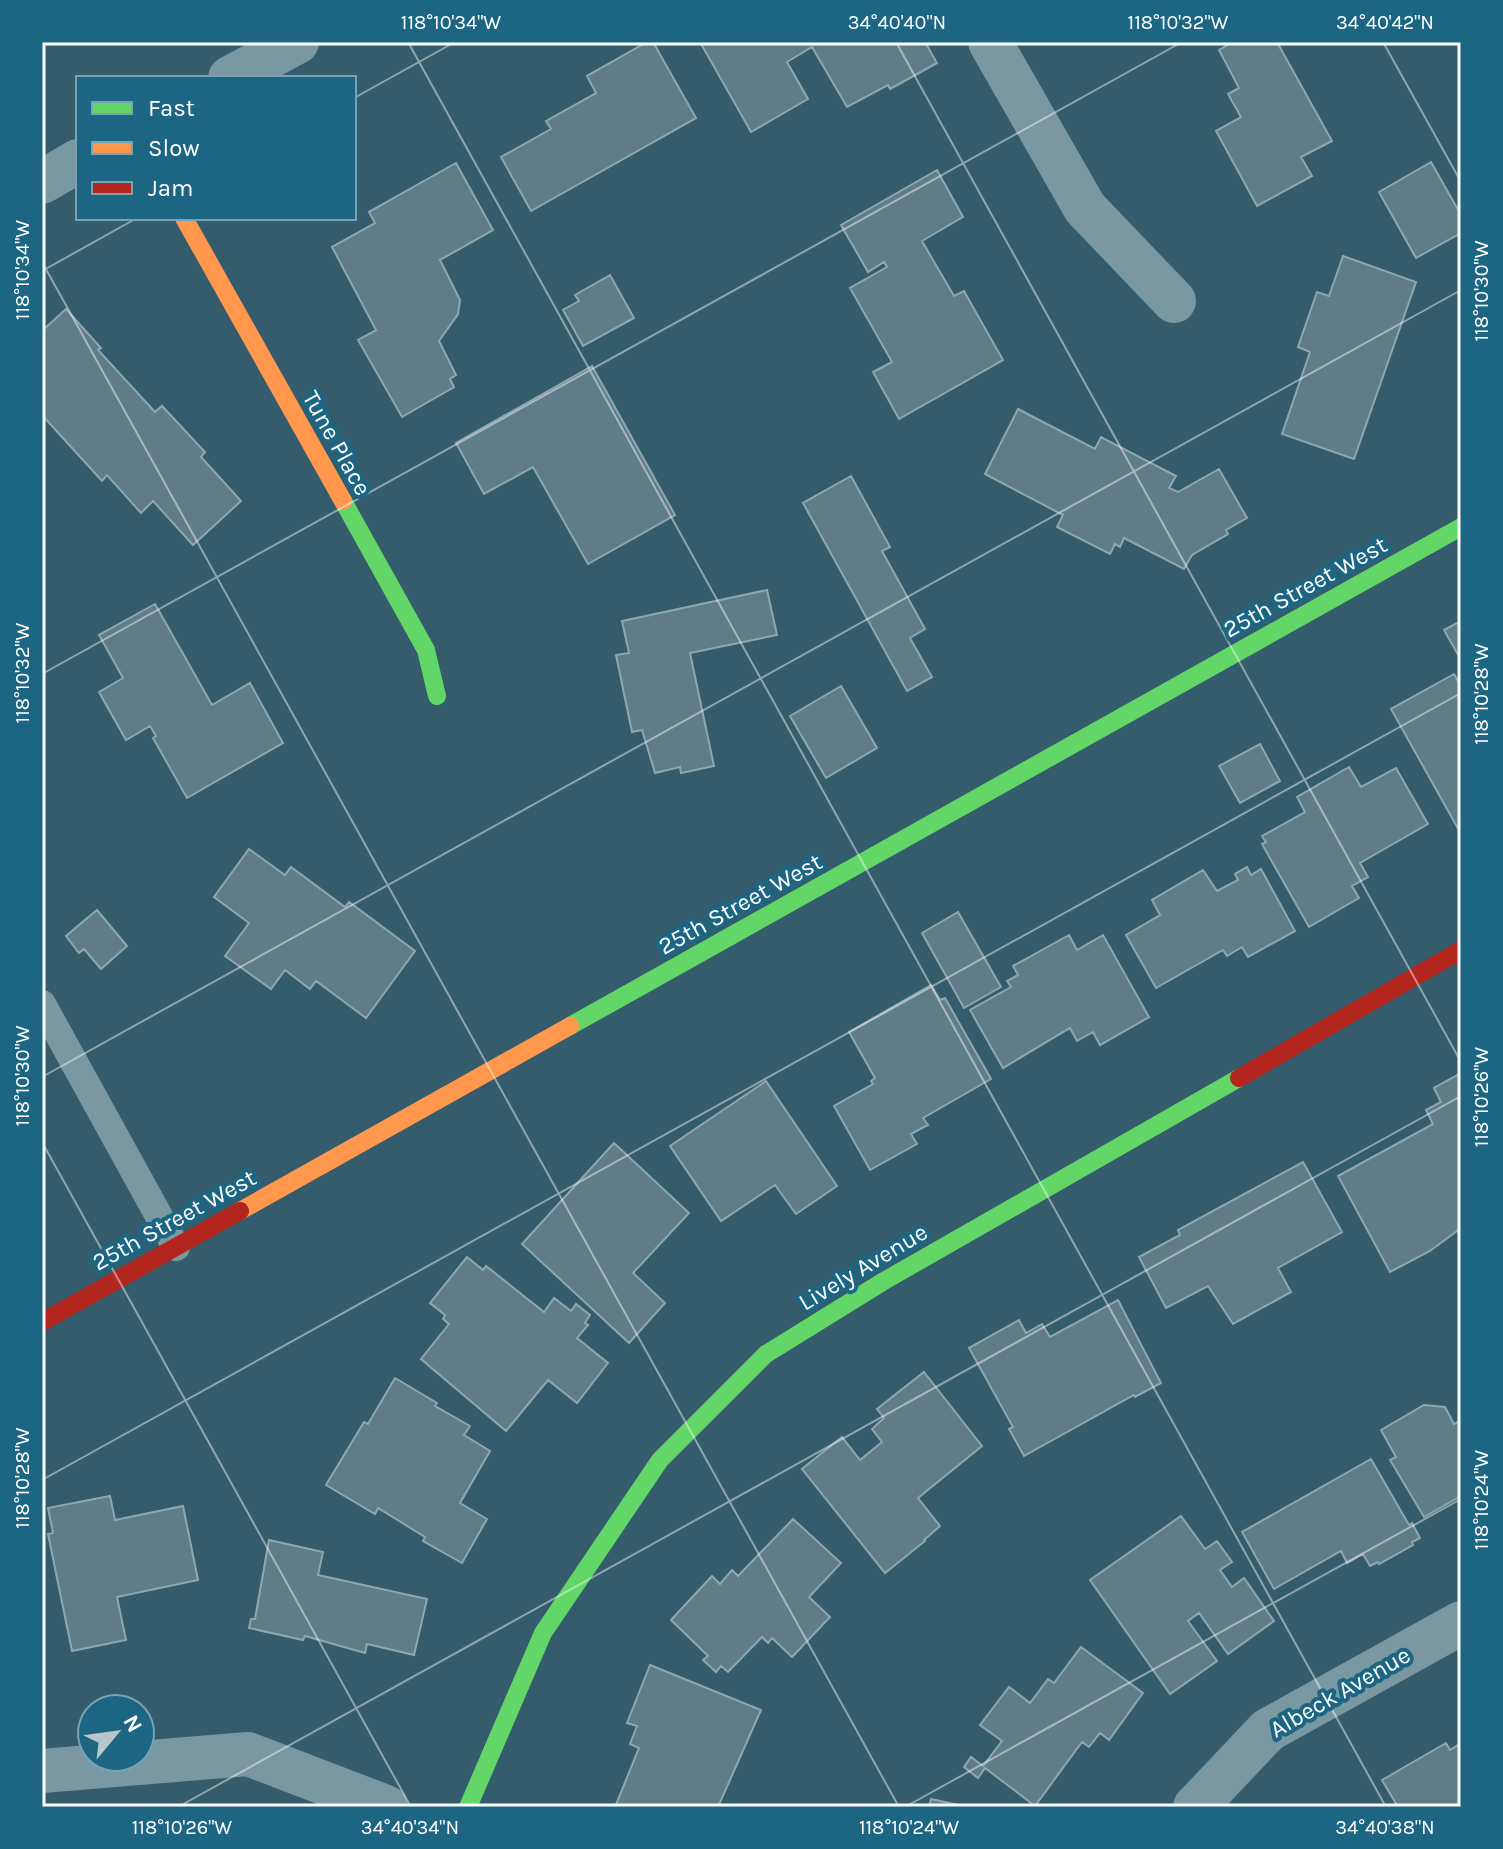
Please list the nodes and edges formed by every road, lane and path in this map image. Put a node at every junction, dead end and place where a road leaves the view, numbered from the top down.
1 (297, 42) edge
2 (990, 42) edge
3 (234, 76) edge
4 (76, 162) edge
5 (42, 182) edge
6 (185, 220) edge
7 (1174, 301) dead end
8 (1461, 527) edge
9 (437, 696) dead end
10 (1461, 950) edge
11 (42, 1004) edge
12 (176, 1247) junction
13 (42, 1322) edge
14 (1461, 1623) edge
15 (42, 1771) edge
16 (386, 1807) edge
17 (468, 1807) edge
18 (1195, 1807) edge

1 - 3 street
2 - 7 street
4 - 5 street
6 - 9 street, Tune Place
8 - 12 street, 25th Street West
10 - 17 street, Lively Avenue
11 - 12 lane
12 - 13 street, 25th Street West
14 - 18 street, Albeck Avenue
15 - 16 street

